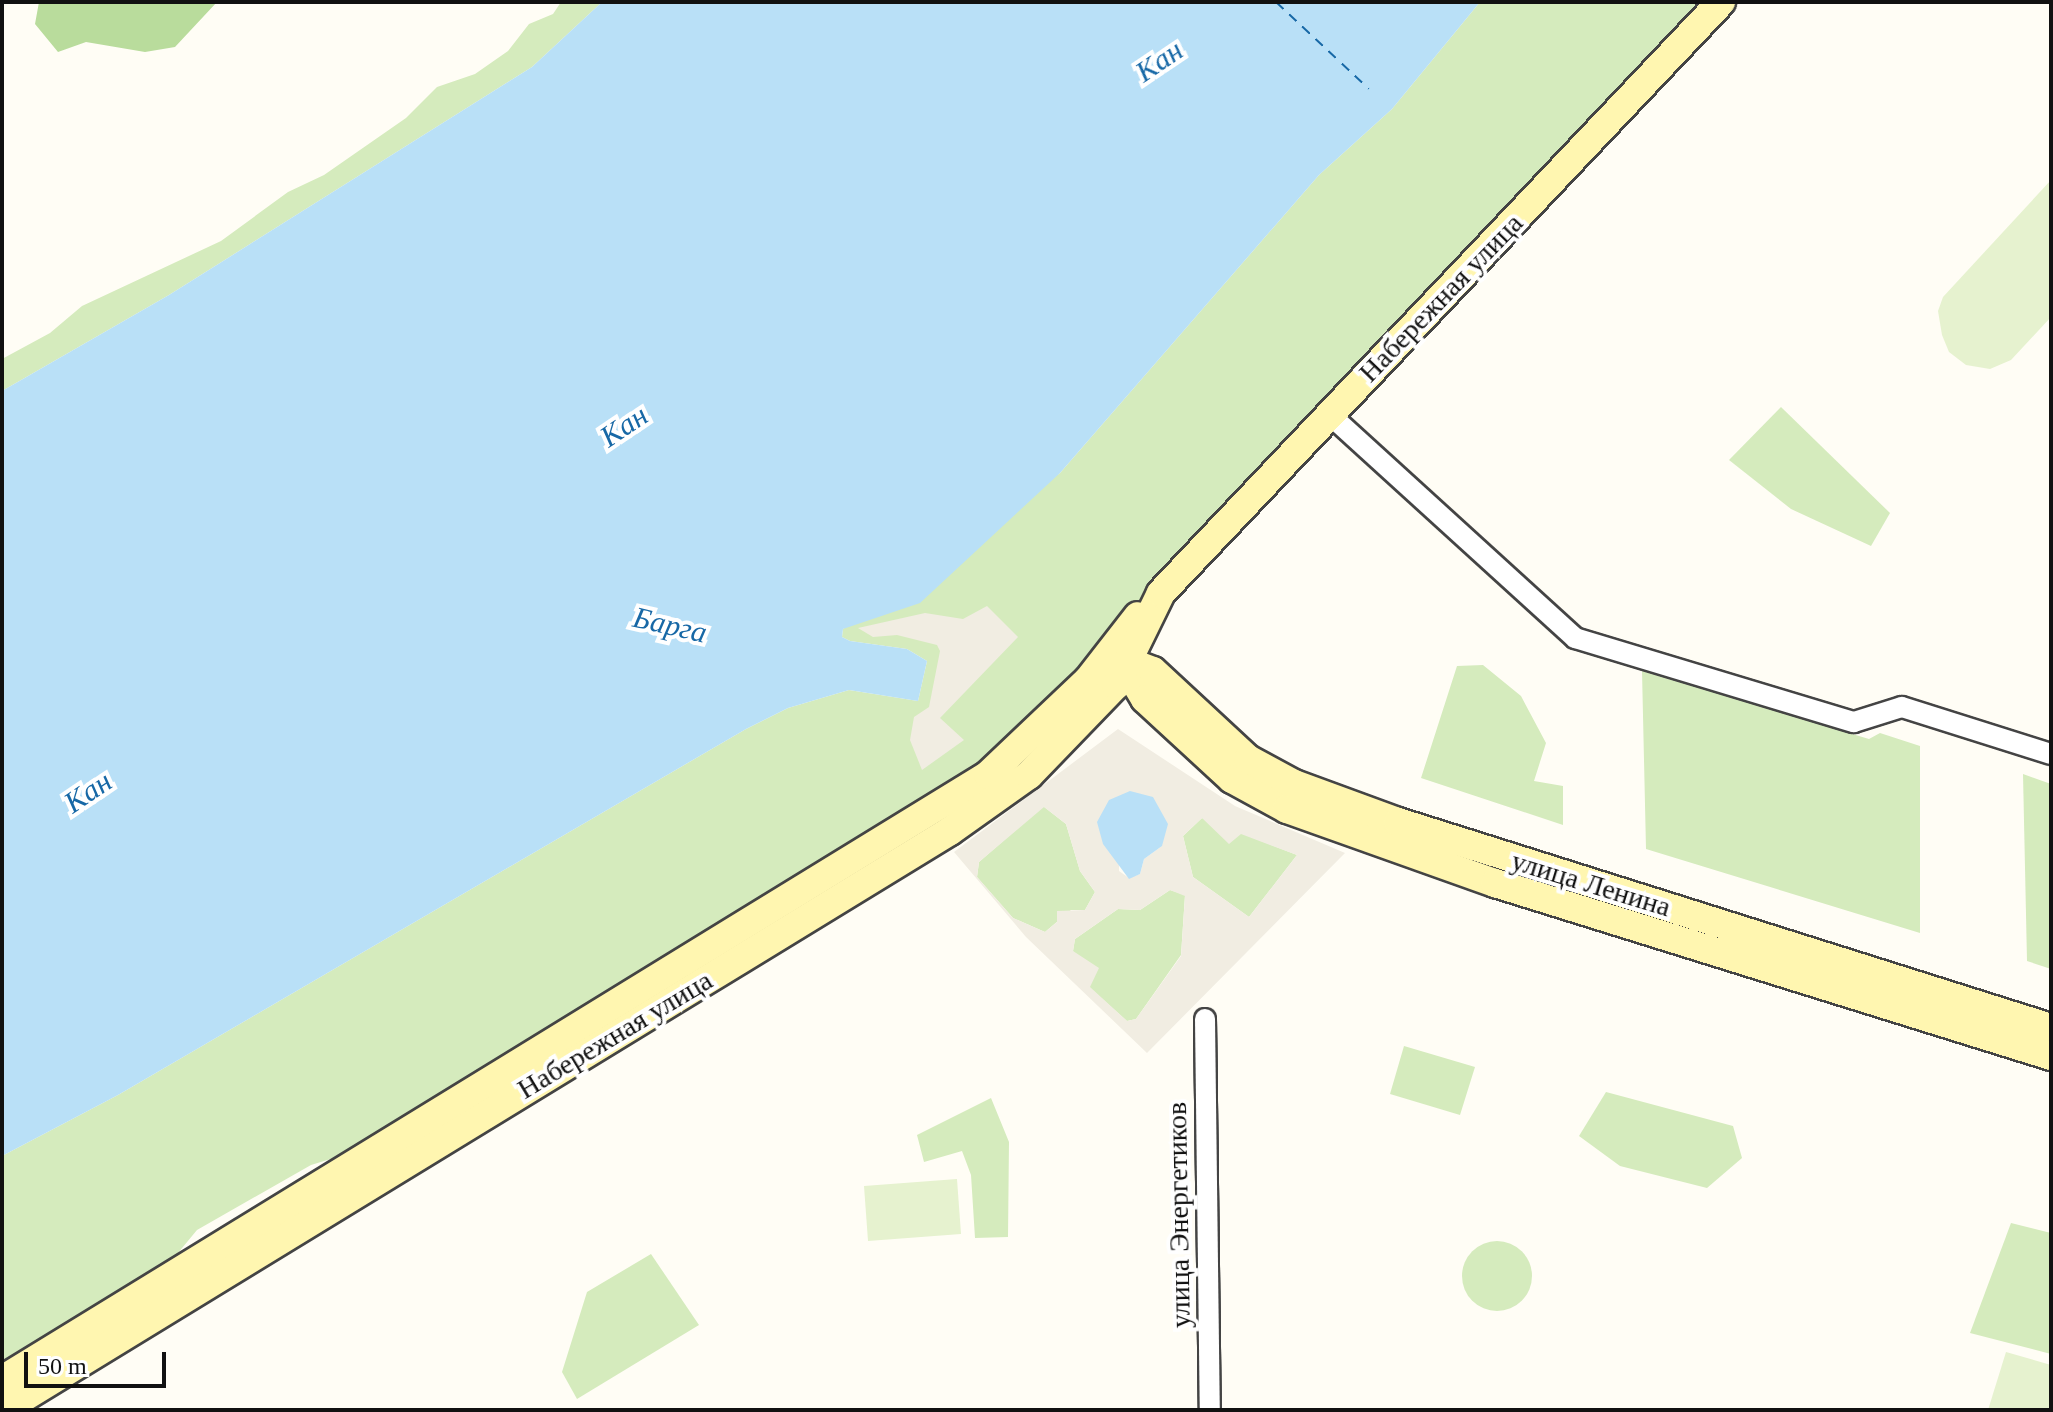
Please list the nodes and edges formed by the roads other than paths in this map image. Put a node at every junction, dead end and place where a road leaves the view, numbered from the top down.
1 (1721, 2) edge
2 (1329, 414) junction
3 (1141, 619) junction
4 (1129, 664) junction
5 (1162, 679) junction
6 (1088, 680) junction
7 (1085, 719) junction
8 (1167, 719) junction
9 (2051, 754) edge
10 (653, 997) junction
11 (1205, 1019) dead end
12 (2051, 1028) edge
13 (2051, 1056) edge
14 (2, 1380) edge
15 (3, 1410) edge
16 (1210, 1410) edge

1 - 2 main road, Набережная улица
2 - 3 main road, Набережная улица
2 - 9 street
3 - 4 main road, Набережная улица
3 - 5 main road, улица Ленина
3 - 6 main road, Набережная улица
4 - 5 main road, улица Ленина
4 - 6 main road
4 - 7 main road, Набережная улица
4 - 8 main road, улица Ленина
5 - 12 main road, улица Ленина
6 - 10 main road, Набережная улица
7 - 8 main road, улица Ленина
7 - 10 main road, Набережная улица
8 - 13 main road, улица Ленина
10 - 14 main road, Набережная улица
10 - 15 main road, Набережная улица
11 - 16 street, улица Энергетиков

